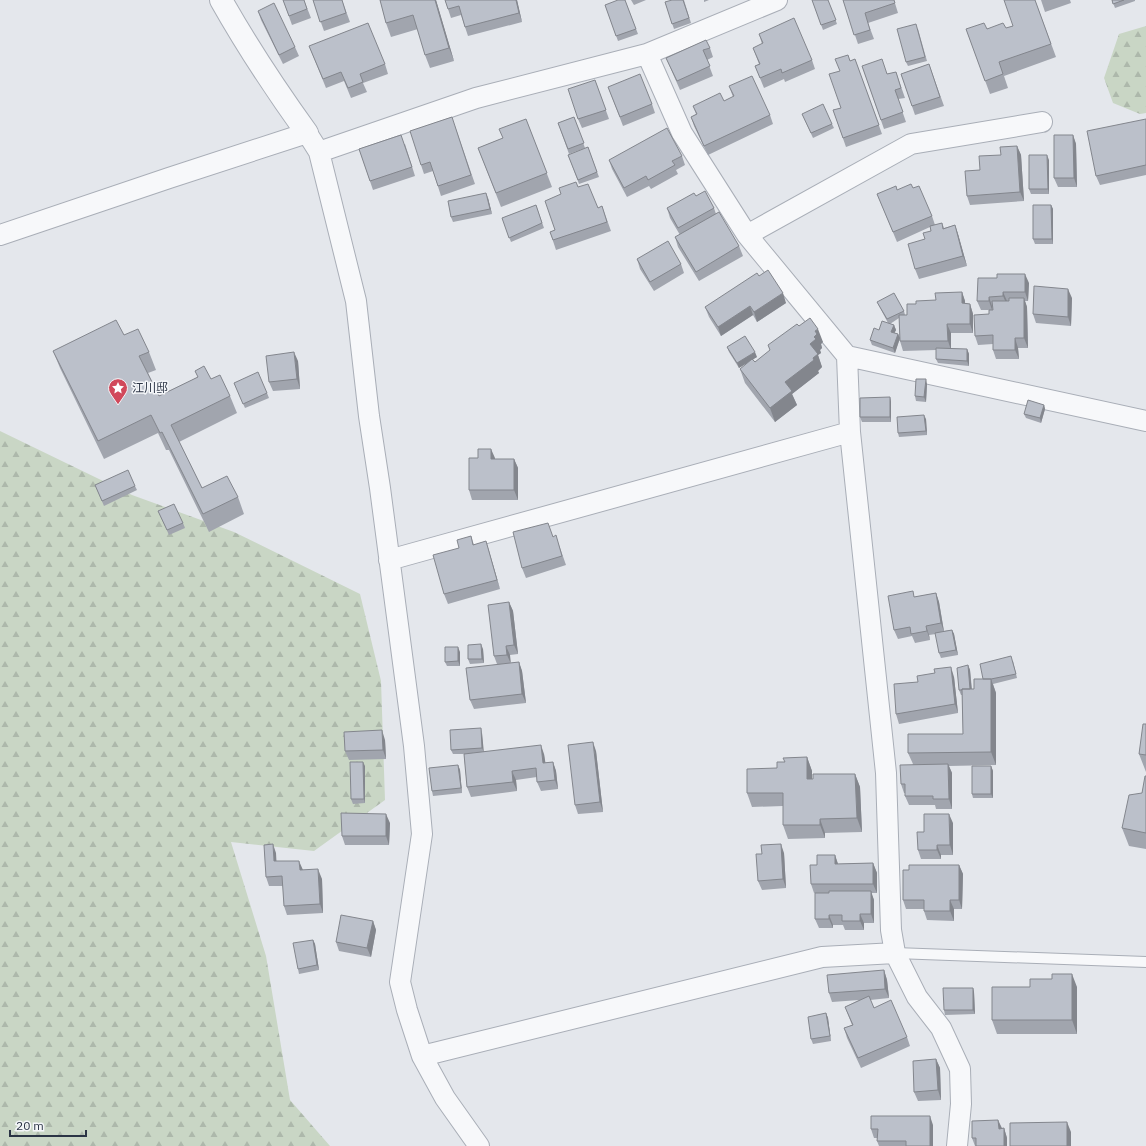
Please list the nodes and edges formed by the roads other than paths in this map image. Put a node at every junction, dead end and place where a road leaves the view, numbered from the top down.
1 (221, 0) edge
2 (766, 2) edge
3 (647, 54) junction
4 (1042, 122) dead end
5 (307, 133) junction
6 (319, 152) junction
7 (0, 235) edge
8 (747, 235) junction
9 (847, 356) junction
10 (1146, 421) edge
11 (850, 432) junction
12 (389, 560) junction
13 (895, 953) junction
14 (1146, 962) edge
15 (422, 1056) junction
16 (479, 1146) edge
17 (957, 1146) edge

1 - 5 street
2 - 3 street
3 - 6 street
3 - 8 street
4 - 8 street
5 - 6 street
5 - 7 street
6 - 12 street
8 - 9 street
9 - 10 street
9 - 11 street
11 - 12 street
11 - 13 street
12 - 15 street
13 - 14 lane
13 - 15 street
13 - 17 street
15 - 16 street

